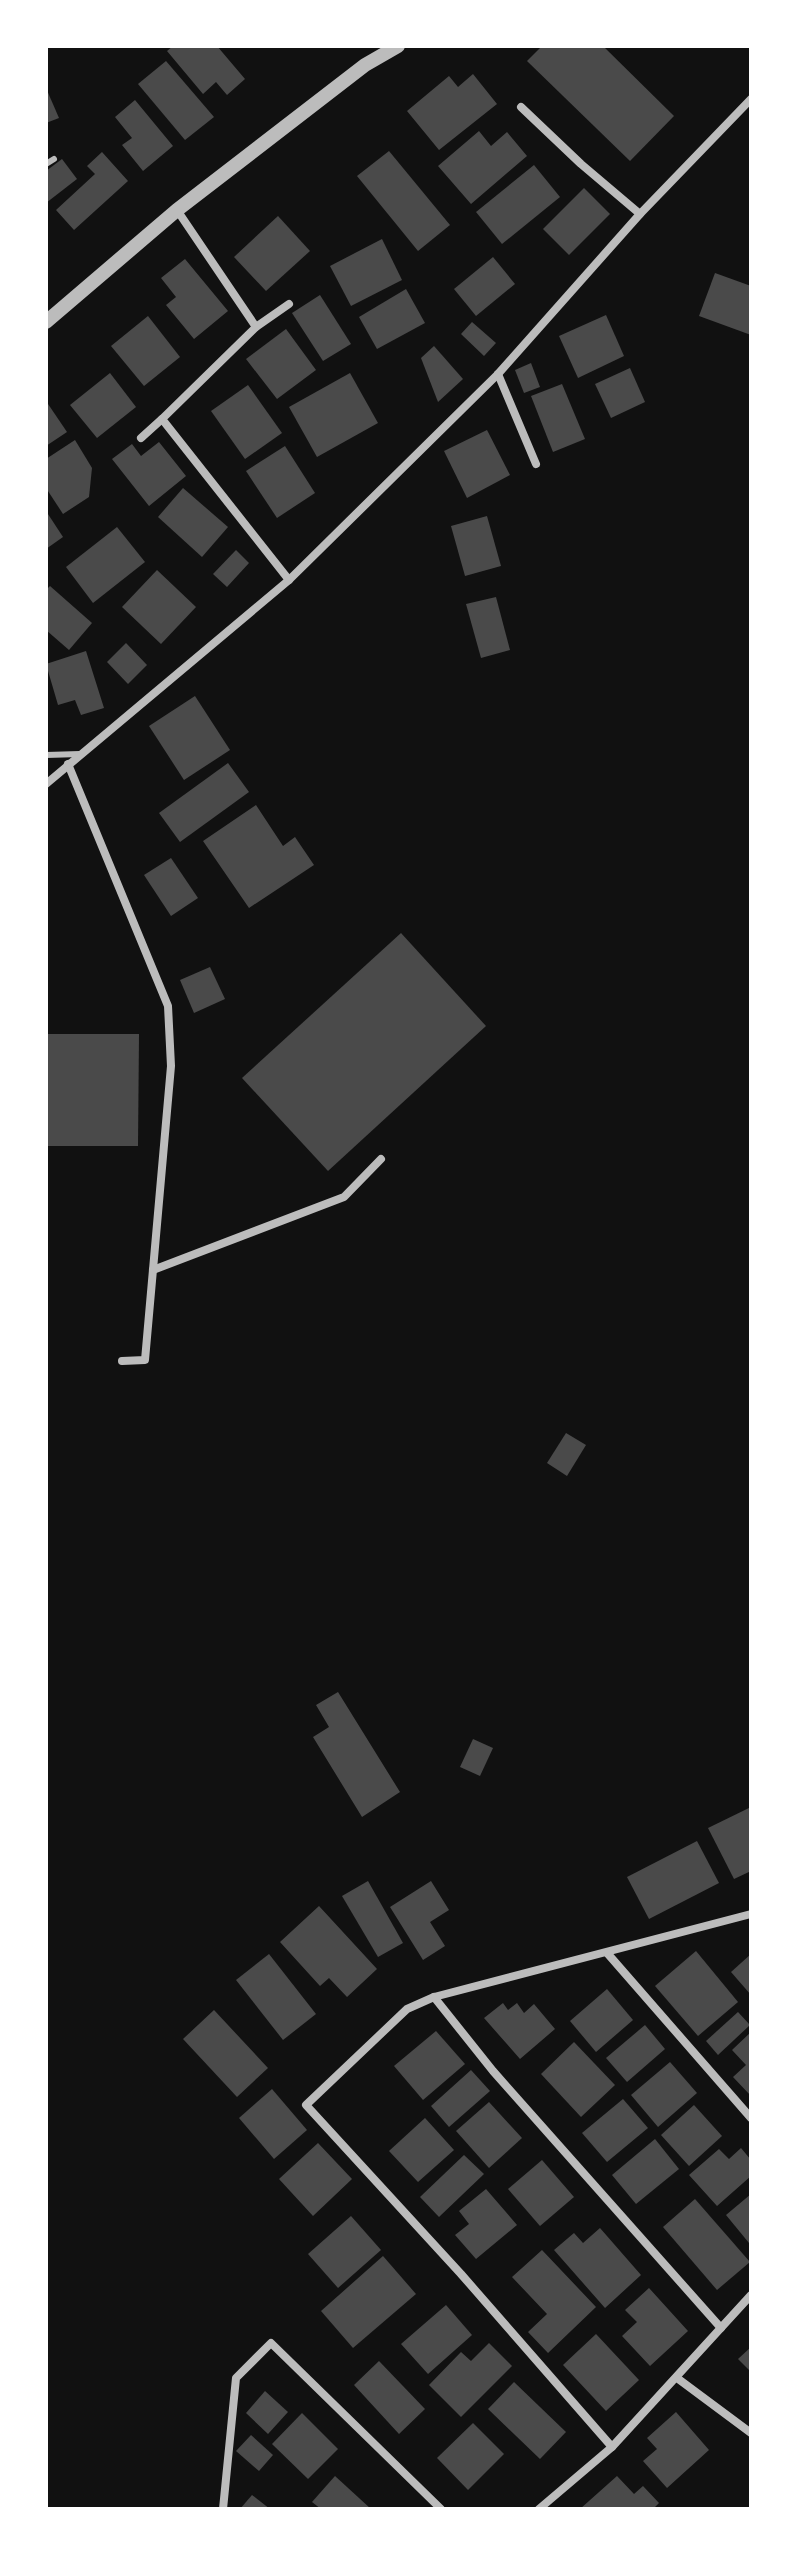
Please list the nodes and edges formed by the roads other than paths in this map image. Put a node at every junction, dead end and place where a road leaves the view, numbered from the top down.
1 (398, 46) edge
2 (751, 99) edge
3 (521, 107) dead end
4 (54, 159) dead end
5 (46, 164) edge
6 (177, 210) junction
7 (640, 214) junction
8 (289, 304) dead end
9 (46, 322) edge
10 (256, 327) junction
11 (498, 374) junction
12 (162, 419) junction
13 (141, 438) dead end
14 (536, 464) dead end
15 (289, 580) junction
16 (80, 754) junction
17 (46, 755) edge
18 (68, 764) junction
19 (46, 784) edge
20 (381, 1159) dead end
21 (153, 1270) junction
22 (122, 1361) dead end
23 (751, 1914) edge
24 (608, 1954) junction
25 (434, 1997) junction
26 (751, 2118) edge
27 (751, 2295) edge
28 (721, 2328) junction
29 (677, 2378) junction
30 (751, 2433) edge
31 (612, 2447) junction
32 (223, 2509) edge
33 (441, 2509) edge
34 (539, 2509) edge

1 - 6 street
2 - 7 street
3 - 7 street
4 - 5 lane
6 - 9 street
6 - 10 street
7 - 11 street
8 - 10 street
10 - 12 street
11 - 14 street
11 - 15 street
12 - 13 street
12 - 15 street
15 - 16 street
16 - 17 lane
16 - 18 street
18 - 19 street
18 - 21 street
20 - 21 street
21 - 22 street
23 - 24 street
24 - 25 street
24 - 26 street
25 - 28 street
25 - 31 street
27 - 28 street
28 - 29 street
29 - 30 street
29 - 31 street
31 - 34 street
32 - 33 street

